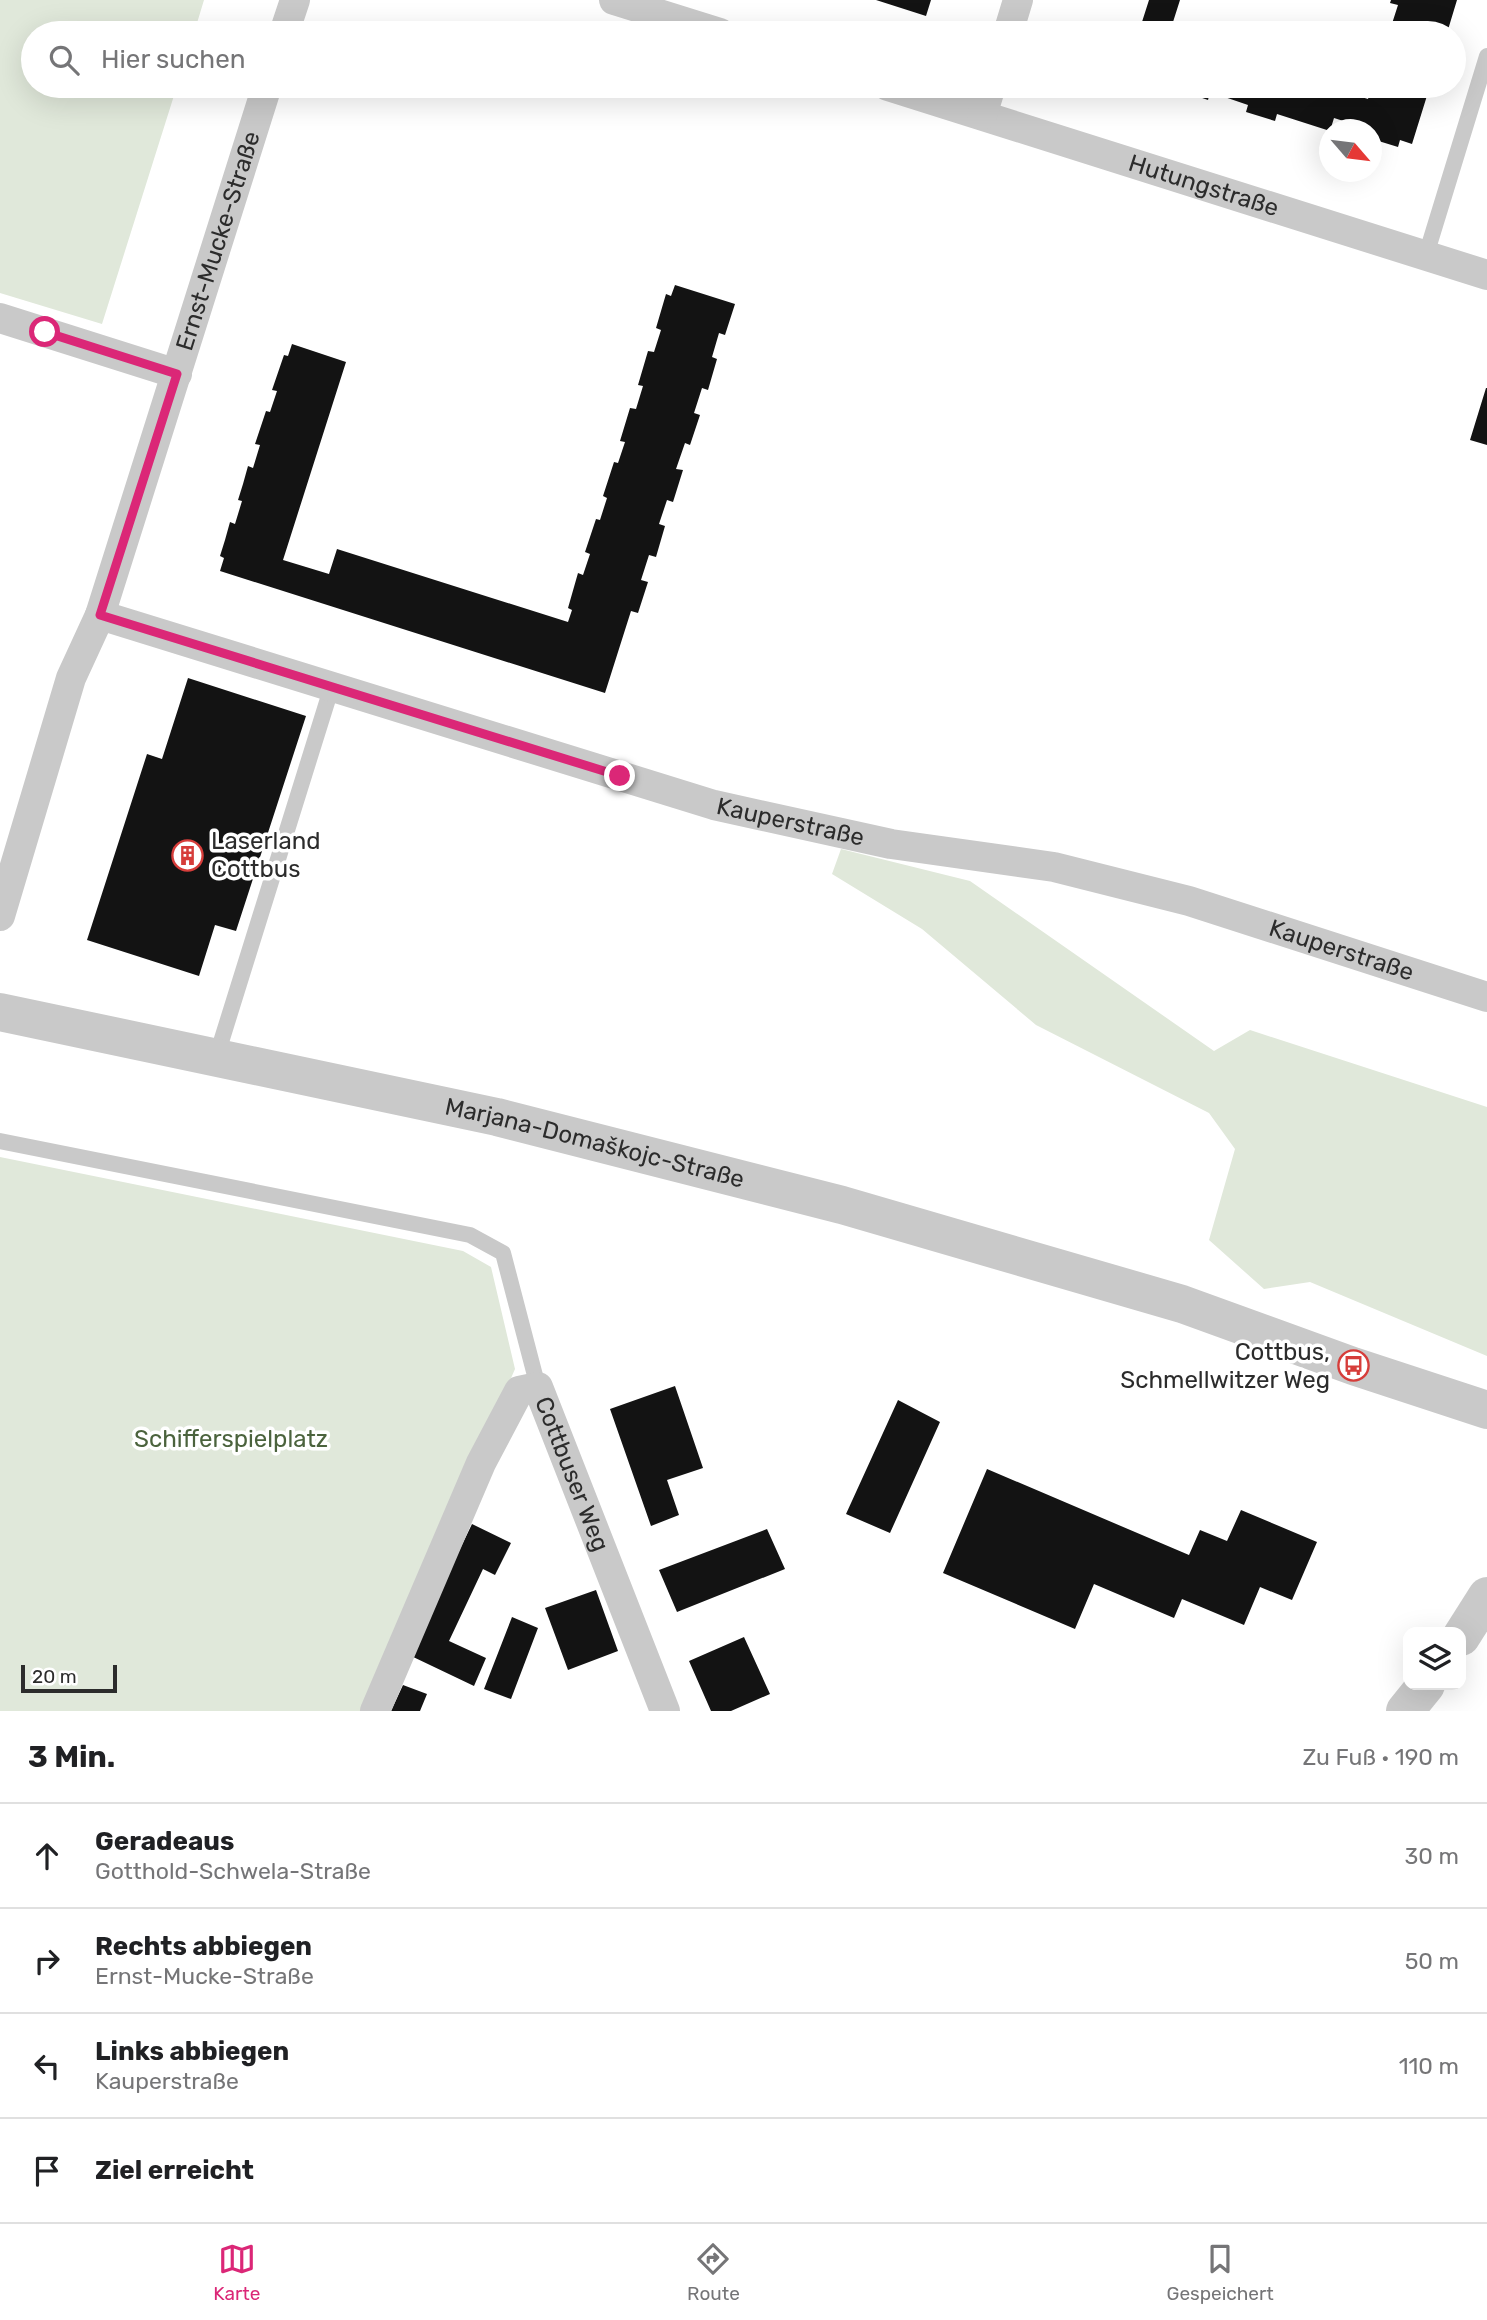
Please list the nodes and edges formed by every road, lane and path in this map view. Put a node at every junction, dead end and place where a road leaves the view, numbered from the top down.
1 (295, 0) edge
2 (614, 0) edge
3 (1018, 0) edge
4 (288, 21) edge
5 (681, 21) edge
6 (1012, 21) edge
7 (1487, 56) edge
8 (264, 98) edge
9 (927, 98) edge
10 (987, 98) edge
11 (982, 115) junction
12 (1426, 255) junction
13 (1487, 275) edge
14 (0, 318) edge
15 (177, 374) junction
16 (100, 615) junction
17 (332, 686) junction
18 (0, 915) edge
19 (1487, 997) edge
20 (0, 1012) edge
21 (216, 1058) junction
22 (0, 1141) edge
23 (538, 1387) junction
24 (1487, 1410) edge
25 (1487, 1596) edge
26 (1466, 1629) edge
27 (1422, 1690) edge
28 (376, 1711) edge
29 (665, 1711) edge
30 (1405, 1711) edge

1 - 4 street
2 - 5 street
3 - 6 street
7 - 12 lane
8 - 15 street, Ernst-Mucke-Straße
9 - 11 street, Hutungstraße
10 - 11 street
11 - 12 street, Hutungstraße
12 - 13 street, Hutungstraße
14 - 15 street
15 - 16 street, Ernst-Mucke-Straße
16 - 17 street, Kauperstraße
16 - 18 street, Ernst-Mucke-Straße
17 - 19 street, Kauperstraße
17 - 21 lane
20 - 21 street, Marjana-Domaškojc-Straße
21 - 24 street, Marjana-Domaškojc-Straße
22 - 23 lane
23 - 28 street, Cottbuser Weg
23 - 29 street, Cottbuser Weg
25 - 26 street
27 - 30 street

